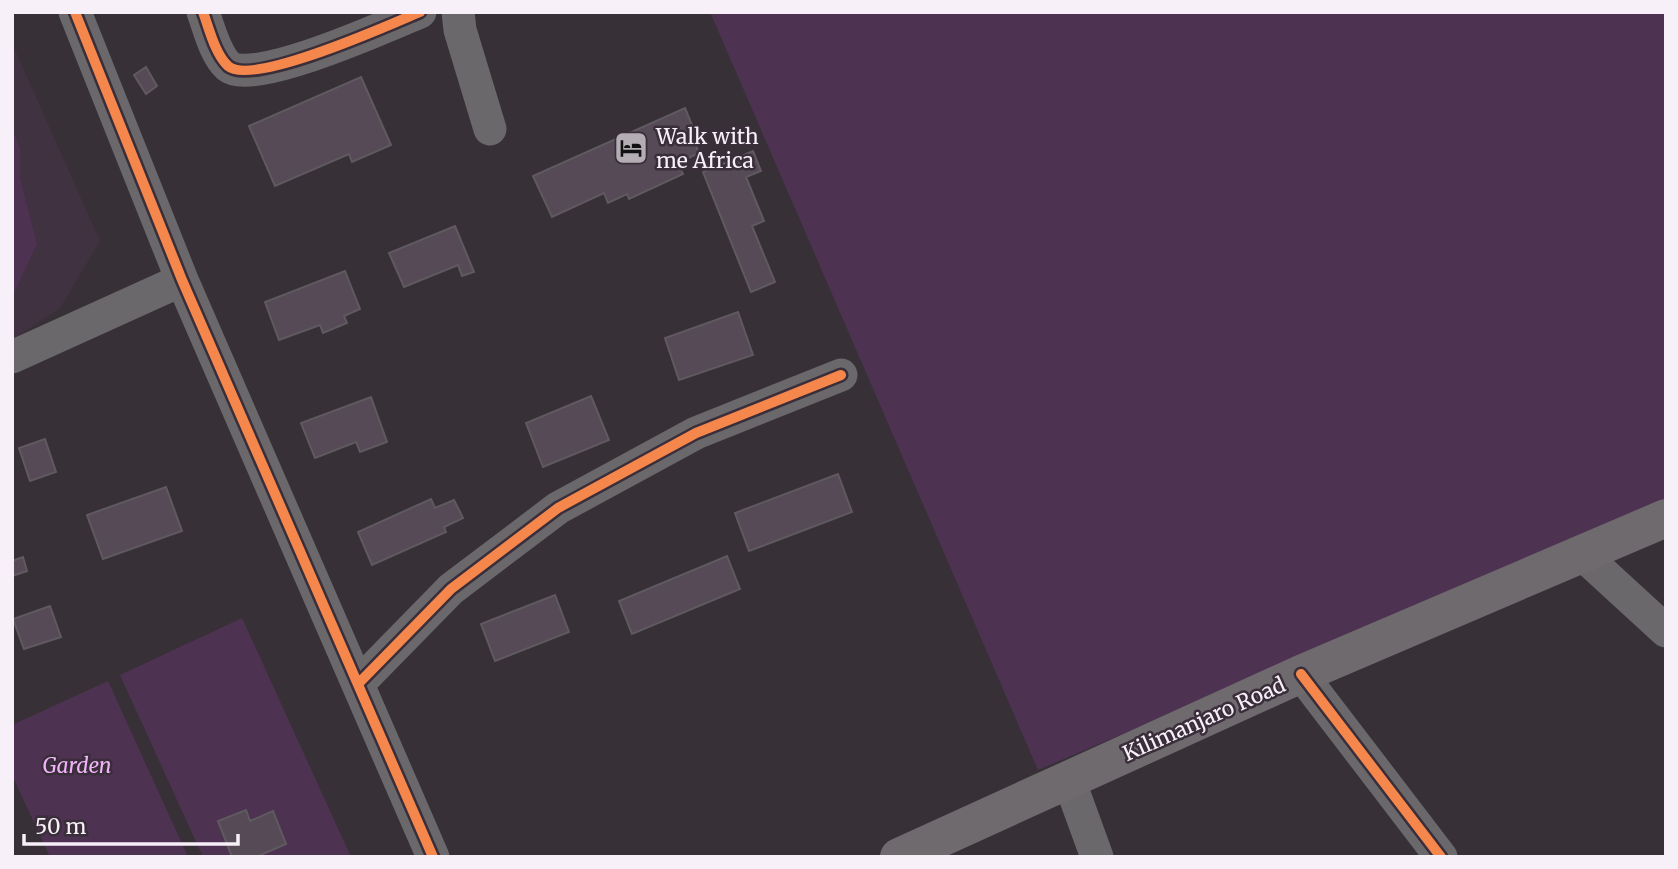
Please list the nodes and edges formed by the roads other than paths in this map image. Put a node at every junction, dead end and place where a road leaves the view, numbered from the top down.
1 (75, 12) edge
2 (203, 12) edge
3 (420, 12) edge
4 (458, 12) edge
5 (490, 129) dead end
6 (182, 280) junction
7 (12, 357) edge
8 (841, 375) dead end
9 (1666, 518) edge
10 (1582, 554) junction
11 (1666, 631) edge
12 (1301, 674) junction
13 (358, 684) junction
14 (1069, 780) junction
15 (433, 857) edge
16 (899, 857) edge
17 (1097, 857) edge
18 (1441, 857) edge

1 - 6 street
2 - 3 street
4 - 5 street
6 - 7 street
6 - 13 street
8 - 13 street
9 - 10 main road, Kilimanjaro Road
10 - 11 street
10 - 12 main road, Kilimanjaro Road
12 - 14 main road, Kilimanjaro Road
12 - 18 street
13 - 15 street
14 - 16 main road, Kilimanjaro Road
14 - 17 street

